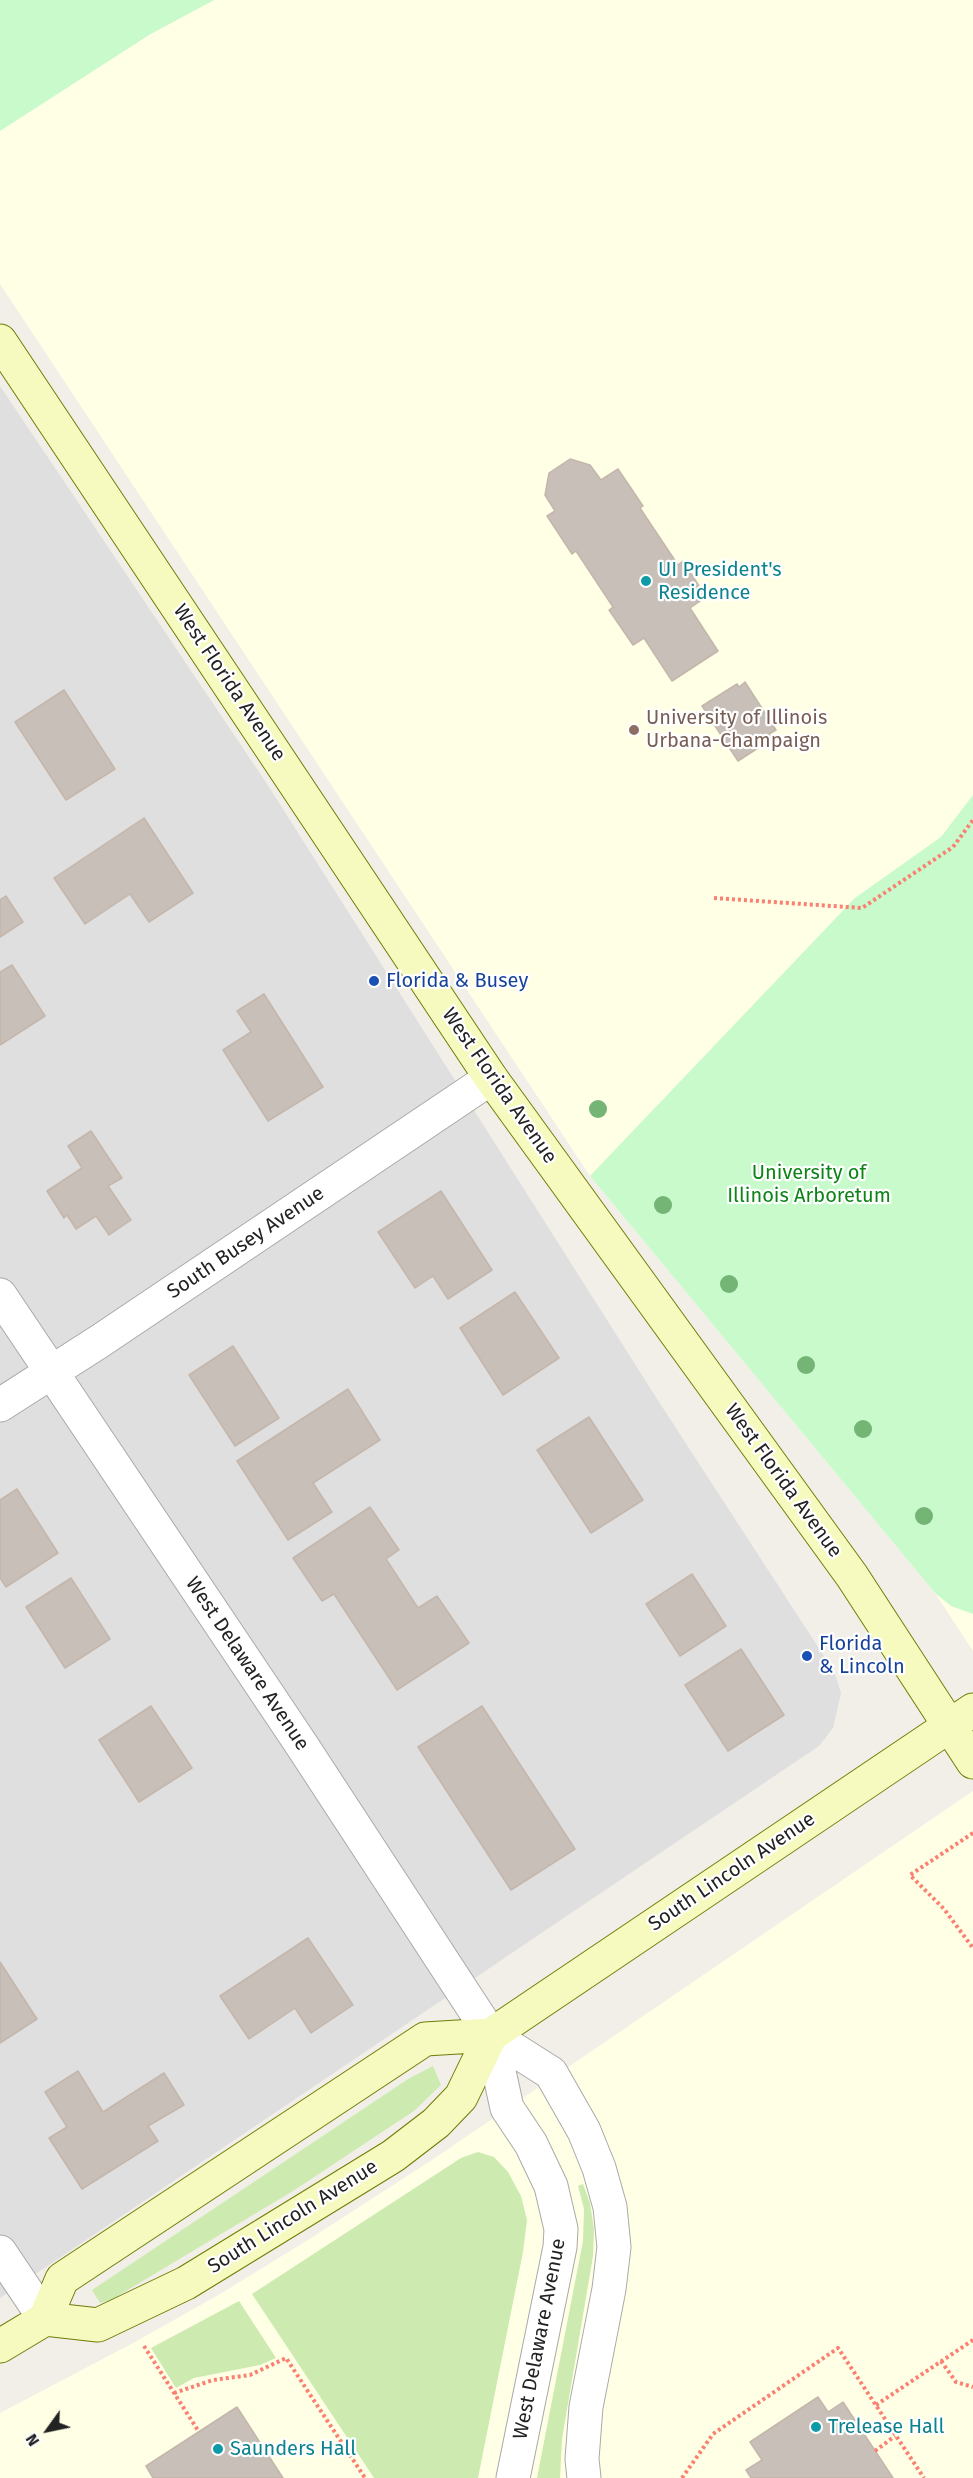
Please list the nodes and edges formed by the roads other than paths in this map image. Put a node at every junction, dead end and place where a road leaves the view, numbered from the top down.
1 (0, 341) edge
2 (491, 1077) junction
3 (0, 1295) edge
4 (52, 1372) junction
5 (0, 1405) edge
6 (962, 1718) edge
7 (973, 1762) edge
8 (491, 2035) junction
9 (0, 2252) edge
10 (45, 2319) junction
11 (0, 2346) edge
12 (513, 2478) edge
13 (584, 2478) edge

1 - 2 main road, West Florida Avenue
2 - 4 street, South Busey Avenue
2 - 6 main road, West Florida Avenue
3 - 4 street, West Delaware Avenue
4 - 5 street, South Busey Avenue
4 - 8 street, West Delaware Avenue
6 - 7 main road, West Florida Avenue
6 - 8 main road, South Lincoln Avenue
8 - 10 main road
8 - 10 main road, South Lincoln Avenue
8 - 12 street, West Delaware Avenue
8 - 13 street, West Delaware Avenue
9 - 10 street
10 - 11 main road

